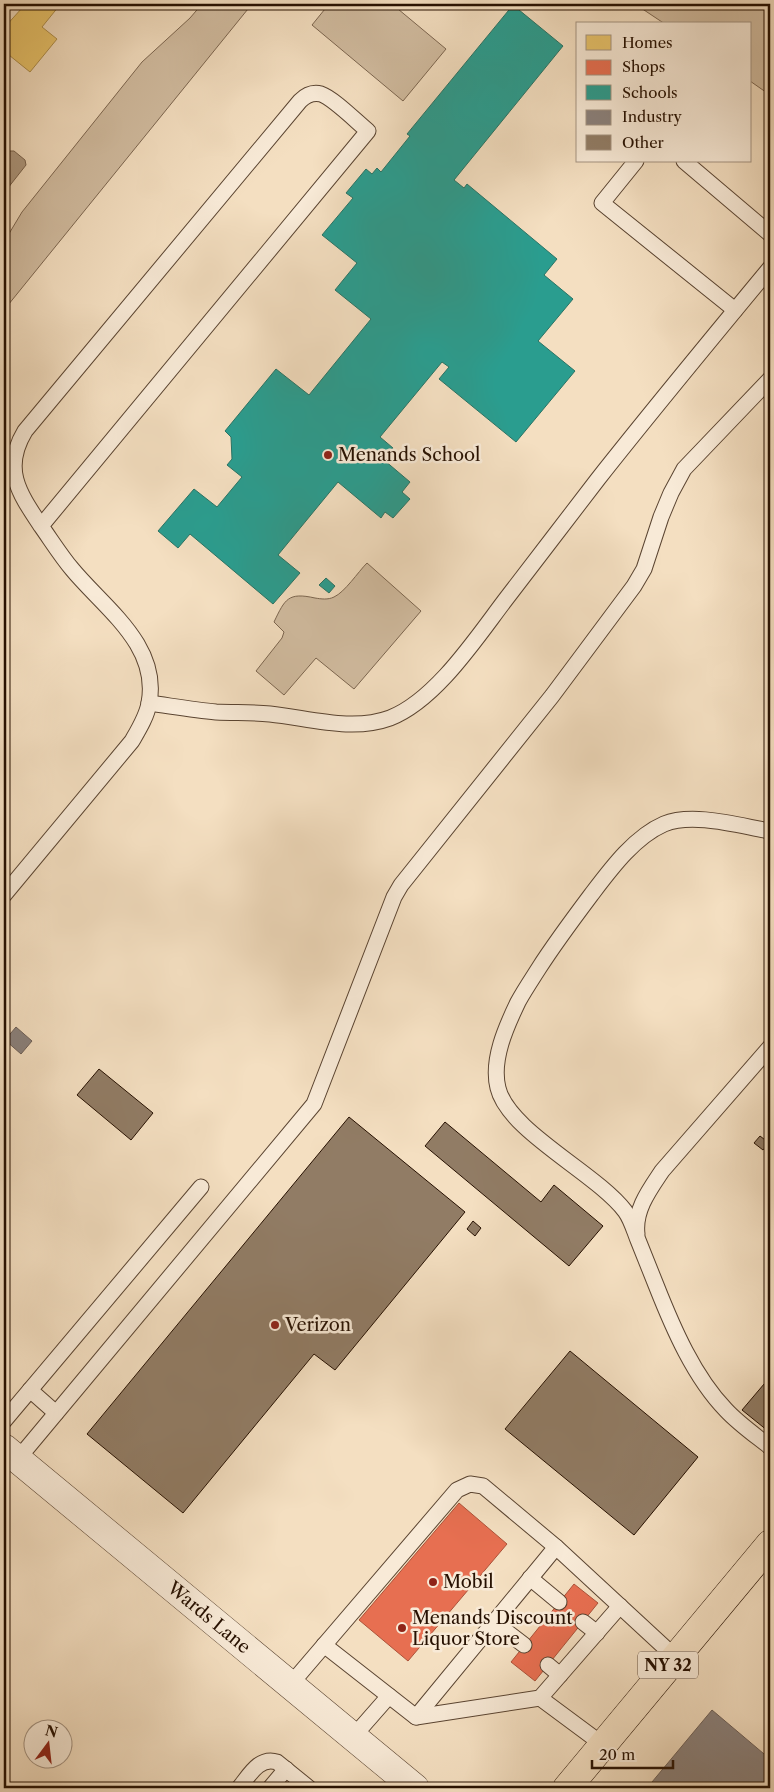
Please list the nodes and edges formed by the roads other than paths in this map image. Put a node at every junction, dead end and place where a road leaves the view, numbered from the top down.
1 (635, 162) edge
2 (685, 162) edge
3 (770, 234) edge
4 (770, 268) edge
5 (735, 310) junction
6 (770, 379) edge
7 (41, 526) junction
8 (149, 703) junction
9 (770, 830) edge
10 (4, 895) edge
11 (770, 1047) edge
12 (201, 1188) dead end
13 (638, 1240) junction
14 (30, 1390) junction
15 (56, 1413) junction
16 (4, 1421) edge
17 (770, 1448) edge
18 (10, 1454) edge
19 (770, 1544) edge
20 (556, 1546) junction
21 (530, 1578) junction
22 (559, 1602) dead end
23 (620, 1606) junction
24 (494, 1622) junction
25 (583, 1622) dead end
26 (597, 1633) junction
27 (324, 1645) junction
28 (524, 1645) dead end
29 (675, 1657) junction
30 (548, 1665) dead end
31 (560, 1675) junction
32 (290, 1684) junction
33 (389, 1696) junction
34 (540, 1698) junction
35 (416, 1717) junction
36 (353, 1736) junction
37 (602, 1744) junction
38 (286, 1769) junction
39 (239, 1788) edge
40 (270, 1788) edge
41 (309, 1788) edge
42 (415, 1788) edge
43 (567, 1788) edge

1 - 5 lane
2 - 3 lane
4 - 5 lane
5 - 8 lane
6 - 15 lane
7 - 7 lane
7 - 8 lane
8 - 10 lane
9 - 13 lane
11 - 13 lane
12 - 14 lane
13 - 17 lane
14 - 15 lane
14 - 16 lane
15 - 18 lane
18 - 32 street, Wards Lane
19 - 29 main road, NY 32
20 - 21 lane
20 - 23 lane
20 - 27 lane
21 - 22 lane
21 - 24 lane
23 - 26 lane
23 - 29 lane
24 - 28 lane
24 - 35 lane
25 - 26 lane
26 - 31 lane
27 - 32 lane
27 - 33 lane
29 - 37 main road, NY 32
30 - 31 lane
31 - 34 lane
32 - 36 street, Wards Lane
33 - 35 lane
33 - 36 lane
34 - 35 lane
34 - 37 lane
36 - 42 street, Wards Lane
37 - 43 main road, NY 32
38 - 39 lane
38 - 40 lane
38 - 41 lane

